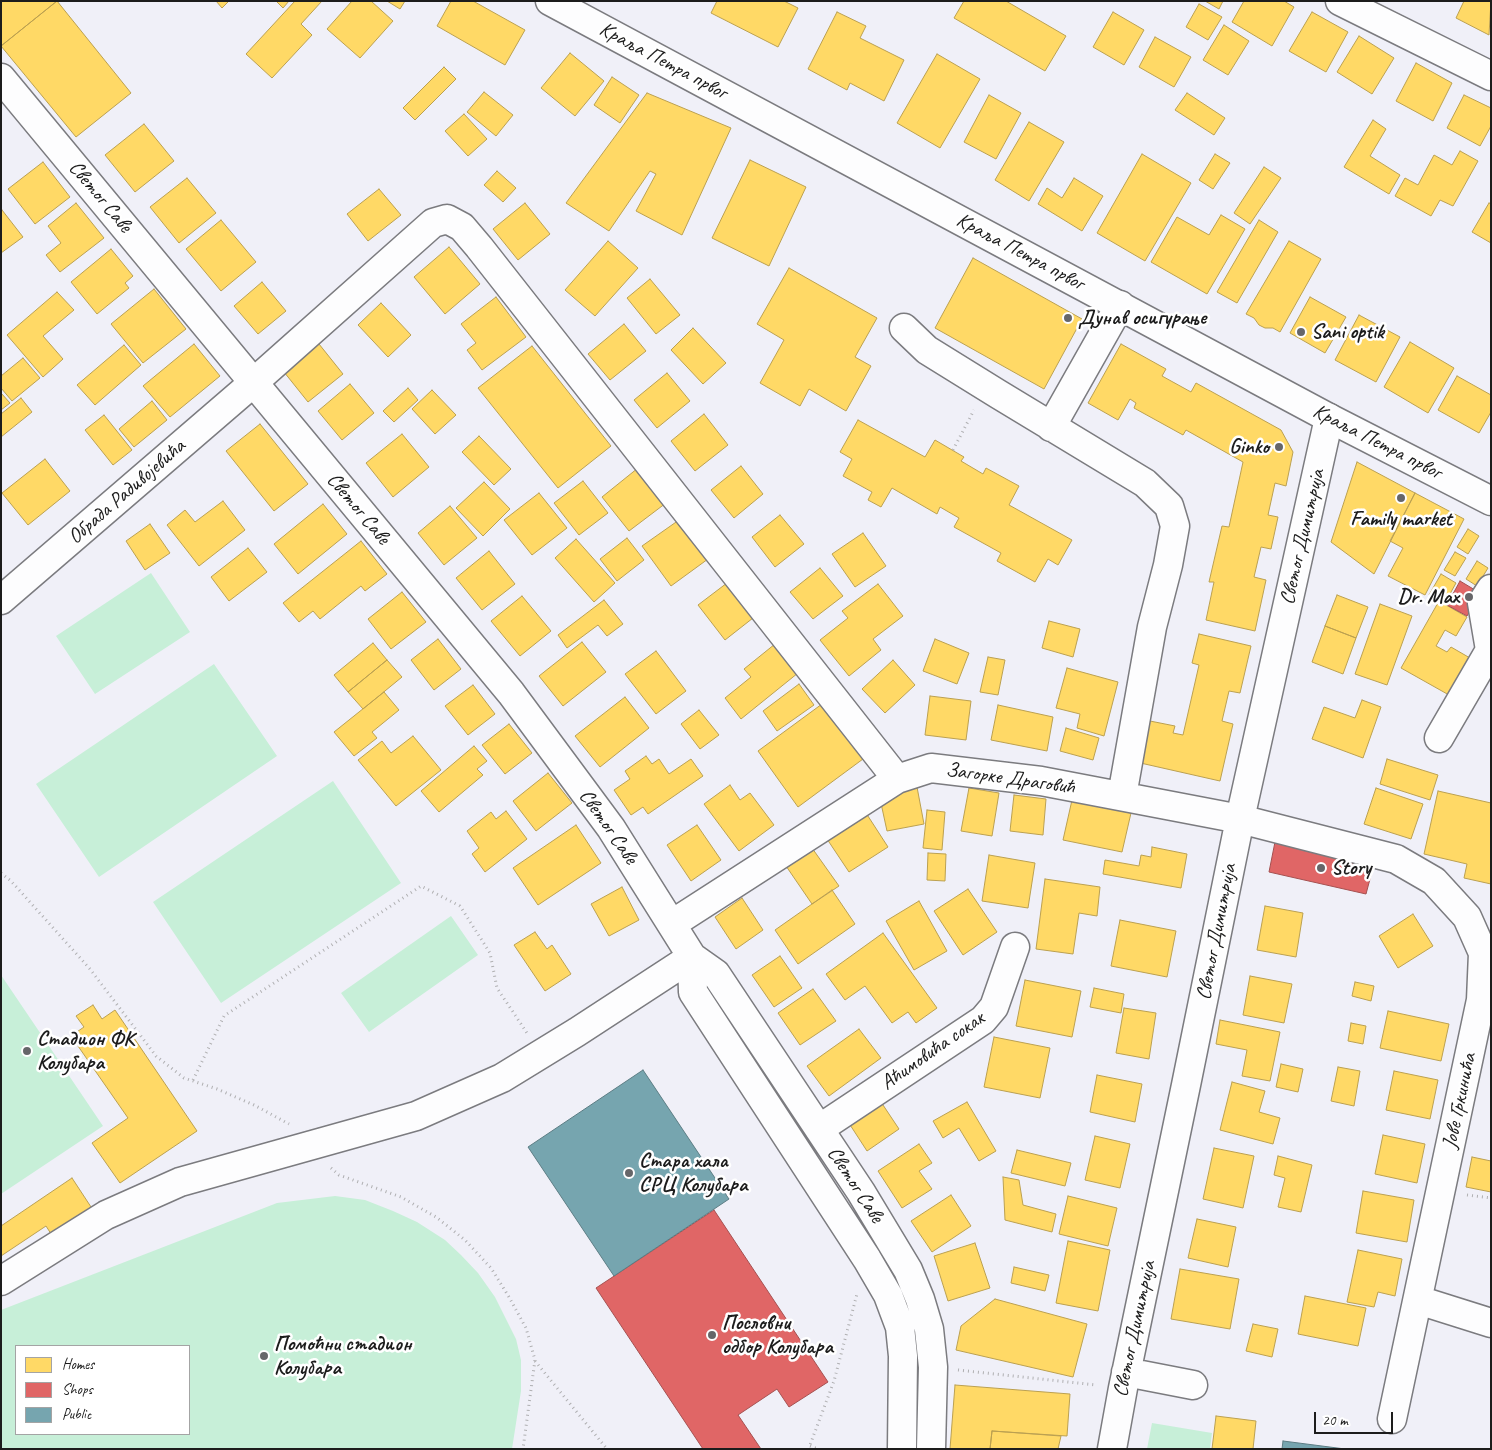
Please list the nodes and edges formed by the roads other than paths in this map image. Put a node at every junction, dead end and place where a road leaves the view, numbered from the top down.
1 (1340, 1) edge
2 (552, 2) edge
3 (1491, 76) edge
4 (1, 78) edge
5 (1120, 305) junction
6 (904, 328) dead end
7 (253, 383) junction
8 (1329, 418) junction
9 (1051, 427) junction
10 (1491, 501) edge
11 (1491, 589) edge
12 (3, 596) edge
13 (1440, 738) dead end
14 (897, 778) junction
15 (1122, 796) junction
16 (1240, 819) junction
17 (672, 924) junction
18 (1015, 947) dead end
19 (692, 957) junction
20 (819, 1129) junction
21 (1, 1281) edge
22 (1418, 1300) junction
23 (1491, 1323) edge
24 (1124, 1380) junction
25 (1193, 1385) dead end
26 (1392, 1418) dead end
27 (902, 1449) edge
28 (931, 1449) edge
29 (1112, 1449) edge

1 - 3 street
2 - 5 street, Краља Петра првог
4 - 7 street, Светог Саве
5 - 8 street, Краља Петра првог
5 - 9 street
6 - 9 street
7 - 12 street, Обрада Радивојевића
7 - 14 street, Обрада Радивојевића
7 - 17 street, Светог Саве
8 - 10 street, Краља Петра првог
8 - 16 street, Светог Димитрија
9 - 15 street
11 - 13 street
14 - 15 street, Загорке Драговић
14 - 17 street, Загорке Драговић
15 - 16 street, Загорке Драговић
16 - 22 street, Јове Гркинића
16 - 24 street, Светог Димитрија
17 - 19 street, Светог Саве
18 - 20 street, Аћимовића сокак
19 - 20 street, Светог Саве
19 - 21 street
19 - 27 street, Светог Саве
20 - 28 street, Светог Саве
22 - 23 street
22 - 26 street, Јове Гркинића
24 - 25 street
24 - 29 street, Светог Димитрија

